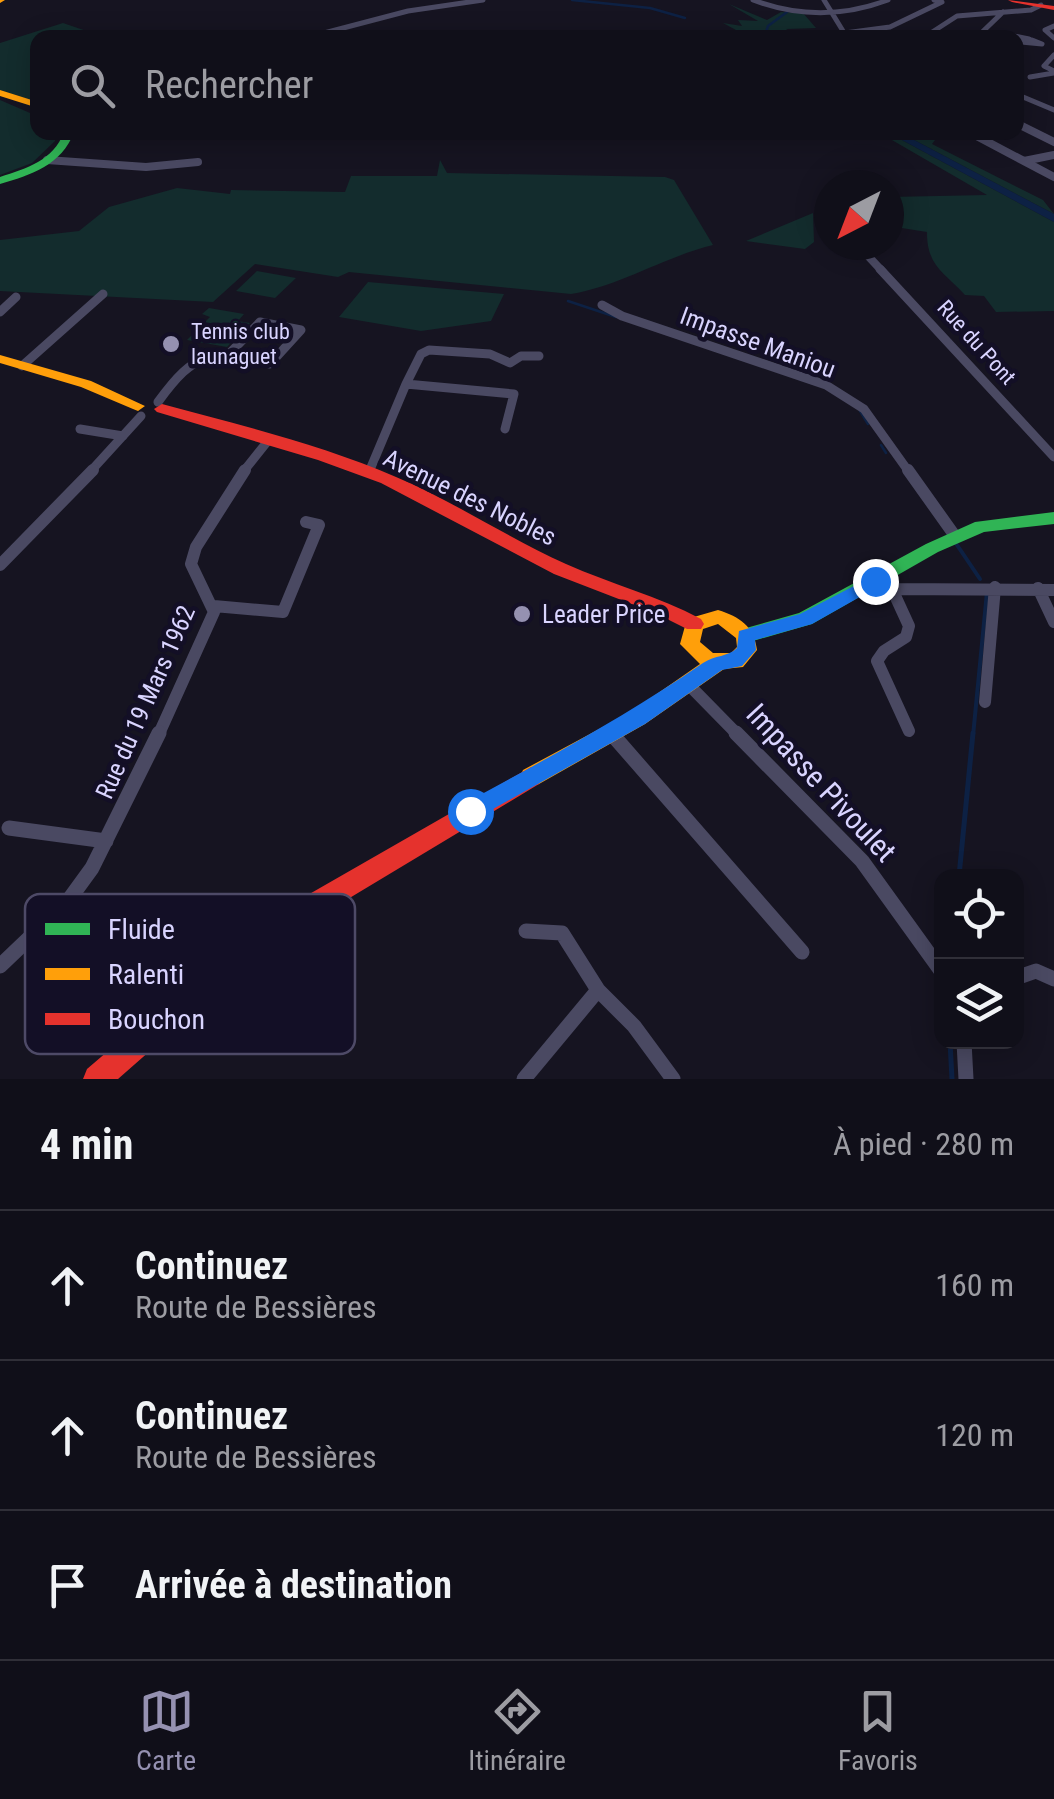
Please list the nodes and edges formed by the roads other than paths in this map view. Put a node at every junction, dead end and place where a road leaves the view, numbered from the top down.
1 (483, 0) edge
2 (756, 0) edge
3 (824, 0) edge
4 (880, 0) edge
5 (888, 0) edge
6 (934, 0) edge
7 (944, 1) edge
8 (982, 3) dead end
9 (870, 6) junction
10 (1013, 6) edge
11 (1047, 6) edge
12 (830, 12) junction
13 (1054, 26) edge
14 (334, 30) edge
15 (842, 30) edge
16 (877, 30) edge
17 (933, 30) edge
18 (985, 30) edge
19 (1054, 40) edge
20 (1024, 42) edge
21 (1041, 43) junction
22 (1054, 56) edge
23 (1054, 72) edge
24 (1030, 77) dead end
25 (0, 93) edge
26 (1024, 99) edge
27 (30, 102) edge
28 (1054, 111) edge
29 (1024, 127) edge
30 (67, 140) edge
31 (985, 140) edge
32 (1054, 142) edge
33 (1054, 154) edge
34 (48, 161) junction
35 (1024, 161) junction
36 (198, 162) dead end
37 (1054, 177) edge
38 (0, 180) edge
39 (872, 260) edge
40 (103, 294) dead end
41 (16, 297) dead end
42 (602, 305) dead end
43 (0, 312) edge
44 (228, 355) junction
45 (539, 356) dead end
46 (0, 359) edge
47 (22, 366) junction
48 (406, 384) junction
49 (160, 405) junction
50 (140, 411) junction
51 (80, 429) dead end
52 (505, 429) dead end
53 (123, 436) junction
54 (267, 442) junction
55 (1054, 456) edge
56 (369, 473) junction
57 (1054, 518) edge
58 (306, 522) dead end
59 (956, 536) junction
60 (0, 565) edge
61 (883, 585) junction
62 (995, 587) junction
63 (1038, 588) junction
64 (1054, 590) edge
65 (214, 606) junction
66 (1054, 622) edge
67 (694, 624) junction
68 (746, 636) junction
69 (694, 651) junction
70 (718, 663) junction
71 (689, 685) junction
72 (985, 702) dead end
73 (909, 731) dead end
74 (611, 733) junction
75 (9, 828) dead end
76 (106, 840) junction
77 (70, 894) edge
78 (332, 894) edge
79 (526, 932) dead end
80 (25, 943) edge
81 (802, 952) dead end
82 (934, 961) edge
83 (0, 966) edge
84 (1024, 975) edge
85 (1054, 979) edge
86 (598, 990) junction
87 (964, 1049) edge
88 (126, 1054) edge
89 (97, 1079) edge
90 (524, 1079) edge
91 (672, 1079) edge
92 (966, 1079) edge

1 - 14 street
2 - 12 street
3 - 12 street
4 - 9 street
5 - 9 street
6 - 7 street
7 - 16 street
8 - 10 street
9 - 12 street
10 - 11 street
10 - 17 street
10 - 18 street
12 - 15 street
13 - 19 street
19 - 21 street
20 - 21 street
21 - 22 street
22 - 23 street
23 - 24 street
25 - 27 street
26 - 28 street
29 - 32 street
30 - 34 street
31 - 35 street
33 - 35 street
34 - 36 street
34 - 38 street
35 - 37 street
39 - 55 street, Rue du Pont
40 - 47 street
41 - 43 street
42 - 59 street, Impasse Maniou
44 - 44 street
44 - 49 street
45 - 48 street
46 - 47 street
47 - 50 street
48 - 52 street
48 - 56 street
49 - 50 street
49 - 54 street, Avenue des Nobles
50 - 53 street
51 - 53 street
53 - 60 street
54 - 56 street, Avenue des Nobles
54 - 65 street, Rue du 19 Mars 1962
56 - 67 street, Avenue des Nobles
57 - 59 street
58 - 65 street
59 - 61 street
61 - 62 street
61 - 68 street
61 - 73 street
62 - 63 street
62 - 72 street
63 - 64 street
63 - 66 street
65 - 76 street, Rue du 19 Mars 1962
67 - 68 street
67 - 69 street
68 - 70 street
69 - 70 street
69 - 71 street
70 - 71 street
71 - 74 street
71 - 82 street, Impasse Pivoulet
74 - 78 street
74 - 81 street
75 - 76 street
76 - 77 street, Rue du 19 Mars 1962
79 - 86 street
80 - 83 street, Rue du 19 Mars 1962
84 - 85 street
86 - 90 street
86 - 91 street
87 - 92 street
88 - 89 street

